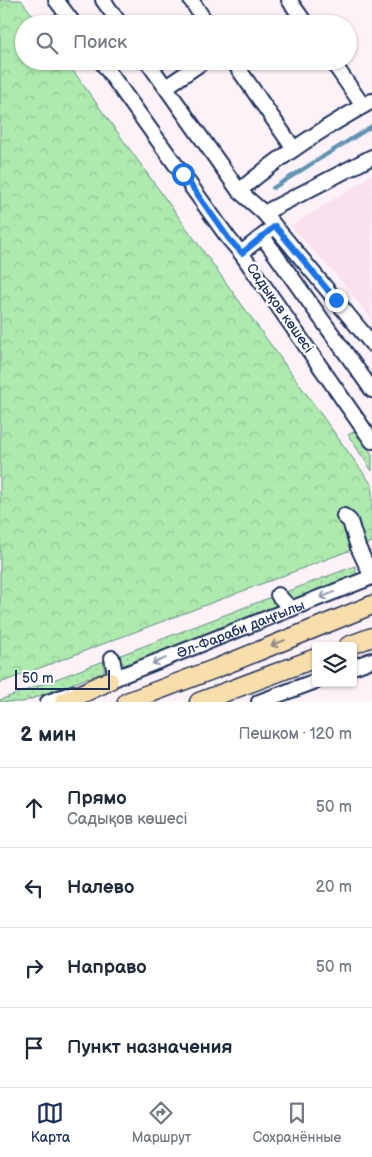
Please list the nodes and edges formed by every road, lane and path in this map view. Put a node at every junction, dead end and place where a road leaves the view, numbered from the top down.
1 (56, 0) edge
2 (103, 0) edge
3 (191, 0) edge
4 (289, 0) edge
5 (67, 15) edge
6 (114, 15) edge
7 (201, 15) edge
8 (300, 15) edge
9 (107, 70) edge
10 (154, 70) edge
11 (191, 70) edge
12 (239, 70) edge
13 (340, 70) edge
14 (166, 87) junction
15 (368, 103) edge
16 (294, 149) junction
17 (372, 157) edge
18 (239, 191) junction
19 (264, 213) junction
20 (275, 226) junction
21 (263, 237) junction
22 (242, 253) junction
23 (372, 344) edge
24 (372, 390) edge
25 (371, 438) edge
26 (344, 516) dead end
27 (372, 577) edge
28 (278, 595) dead end
29 (372, 605) edge
30 (291, 609) junction
31 (372, 636) edge
32 (357, 642) edge
33 (112, 658) dead end
34 (312, 660) edge
35 (372, 660) edge
36 (357, 666) edge
37 (112, 680) junction
38 (312, 682) edge
39 (48, 702) edge
40 (64, 702) edge
41 (127, 702) edge
42 (199, 702) edge
43 (258, 702) edge

1 - 5 street
2 - 6 street
3 - 7 street
4 - 8 street
9 - 22 street, Садықов көшесі
10 - 14 street
11 - 14 street
12 - 16 street
13 - 15 street
14 - 18 street
15 - 16 street
16 - 18 street
17 - 19 street
18 - 19 street
19 - 20 street
20 - 21 street
20 - 23 street
21 - 22 street
21 - 24 street
22 - 25 street, Садықов көшесі
26 - 27 street
27 -> 30 street, Әл-Фараби даңғылы
28 - 30 street
29 -> 41 main road, Әл-Фараби даңғылы
30 -> 37 street, Әл-Фараби даңғылы
31 - 32 main road
33 - 37 street
34 - 42 main road
35 - 36 street
37 - 39 street, Әл-Фараби даңғылы
37 - 40 main road
38 - 43 street

